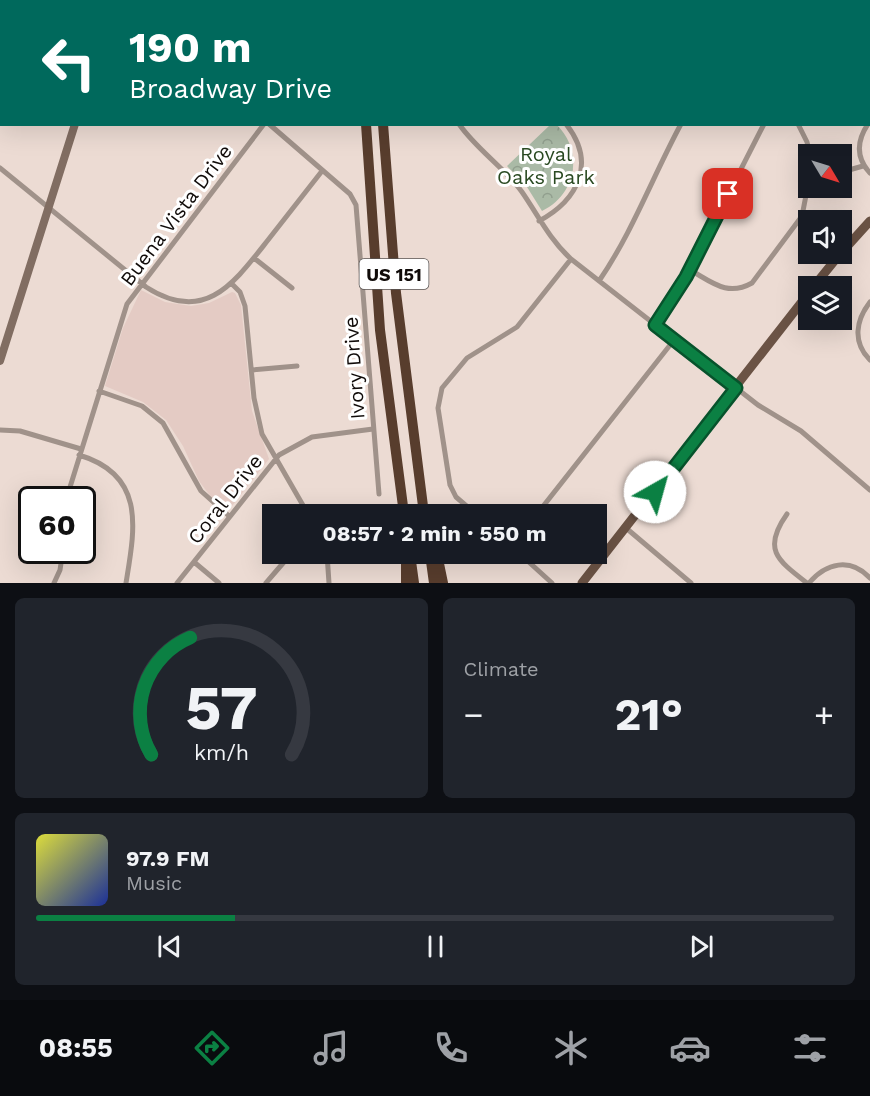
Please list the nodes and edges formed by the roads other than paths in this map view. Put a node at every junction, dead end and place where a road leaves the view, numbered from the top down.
1 (74, 126) edge
2 (262, 126) edge
3 (271, 126) edge
4 (366, 126) edge
5 (383, 126) edge
6 (460, 126) edge
7 (568, 126) edge
8 (680, 126) edge
9 (764, 126) edge
10 (799, 126) edge
11 (867, 126) edge
12 (808, 144) edge
13 (863, 166) junction
14 (0, 168) edge
15 (852, 169) edge
16 (322, 171) junction
17 (870, 173) edge
18 (805, 198) edge
19 (48, 205) junction
20 (869, 219) edge
21 (539, 221) junction
22 (852, 240) edge
23 (254, 258) junction
24 (571, 259) junction
25 (832, 264) edge
26 (690, 270) junction
27 (822, 276) edge
28 (598, 281) junction
29 (141, 283) junction
30 (232, 284) junction
31 (292, 288) dead end
32 (870, 302) edge
33 (798, 307) edge
34 (655, 325) junction
35 (674, 340) junction
36 (870, 360) edge
37 (0, 361) edge
38 (297, 366) dead end
39 (252, 370) junction
40 (736, 388) junction
41 (99, 391) junction
42 (412, 422) junction
43 (373, 429) junction
44 (0, 430) edge
45 (80, 452) junction
46 (275, 459) junction
47 (70, 486) edge
48 (870, 490) edge
49 (380, 494) dead end
50 (302, 504) edge
51 (402, 504) edge
52 (423, 504) edge
53 (427, 504) edge
54 (465, 504) edge
55 (545, 504) edge
56 (787, 514) dead end
57 (229, 516) junction
58 (626, 528) junction
59 (194, 562) junction
60 (61, 564) edge
61 (282, 564) edge
62 (327, 564) edge
63 (407, 564) edge
64 (410, 564) edge
65 (431, 564) edge
66 (439, 564) edge
67 (531, 564) edge
68 (870, 578) edge
69 (54, 583) edge
70 (126, 583) edge
71 (177, 583) edge
72 (219, 583) edge
73 (266, 583) edge
74 (328, 583) edge
75 (406, 583) edge
76 (414, 583) edge
77 (434, 583) edge
78 (443, 583) edge
79 (552, 583) edge
80 (582, 583) edge
81 (691, 583) edge
82 (808, 583) edge

1 - 19 main road
2 - 29 street, Buena Vista Drive
3 - 16 street
4 - 51 highway, US 151
5 - 42 highway, US 151
6 - 21 street
7 - 21 street
8 - 28 street
9 - 26 street
10 - 12 street
11 - 13 street
13 - 15 street
13 - 17 street
14 - 19 street
16 - 23 street
16 - 43 street, Ivory Drive
18 - 26 street
19 - 29 street
19 - 37 main road
20 - 22 main road
21 - 24 street
23 - 30 street
23 - 31 street
24 - 28 street
24 - 54 street
25 - 27 main road
26 - 34 street
28 - 34 street
29 - 30 street
29 - 41 street, Buena Vista Drive
30 - 39 street
32 - 36 street
33 - 40 main road
34 - 35 street
35 - 40 street
35 - 55 street
38 - 39 street
39 - 46 street
40 - 48 street
40 - 58 main road
41 - 45 street, Buena Vista Drive
41 - 57 street
42 - 52 highway, US 151
42 - 53 highway
43 - 46 street, Coral Drive
43 - 49 street, Ivory Drive
44 - 45 street
45 - 47 street, Buena Vista Drive
45 - 70 street
46 - 50 street
46 - 57 street, Coral Drive
56 - 82 street
57 - 59 street, Coral Drive
58 - 80 main road
58 - 81 street
59 - 71 street, Coral Drive
59 - 72 street
60 - 69 street
61 - 73 street
62 - 74 street
63 - 75 highway
64 - 76 highway
65 - 77 highway
66 - 78 highway
67 - 79 street
68 - 82 street

